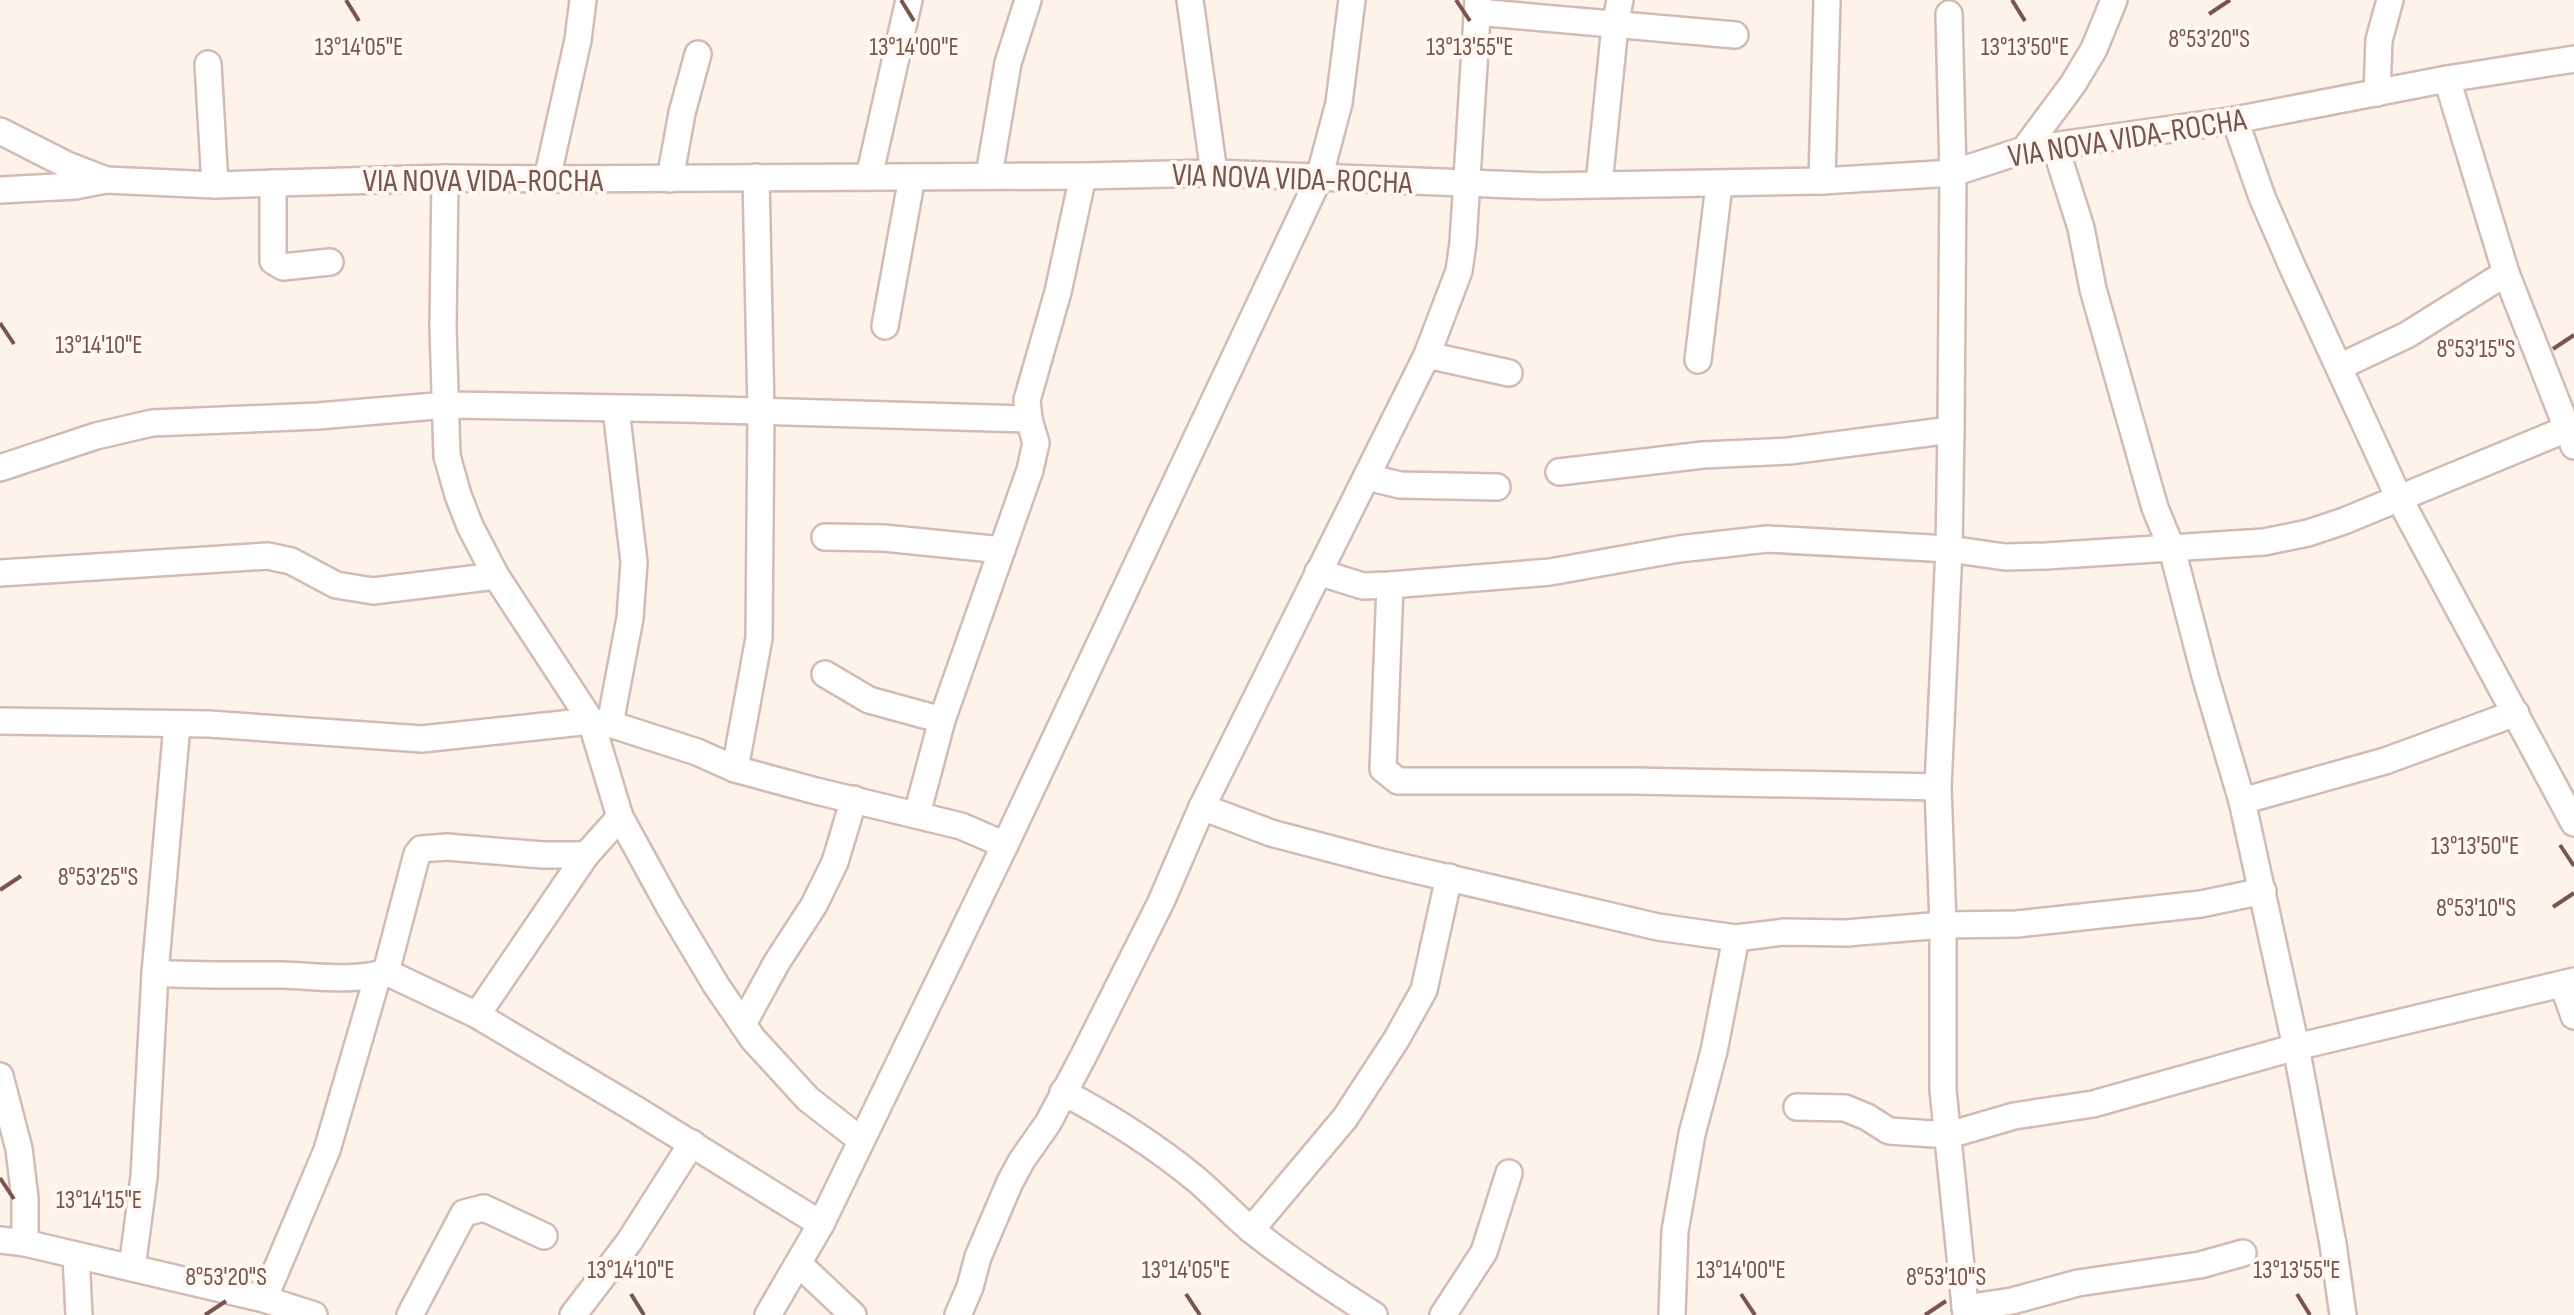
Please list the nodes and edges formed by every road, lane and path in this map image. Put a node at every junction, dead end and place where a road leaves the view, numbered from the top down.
1 (583, 0) edge
2 (909, 0) edge
3 (1028, 0) edge
4 (1190, 0) edge
5 (1352, 0) edge
6 (1620, 0) edge
7 (1827, 0) edge
8 (2114, 0) edge
9 (2390, 0) edge
10 (1478, 6) edge
11 (1949, 14) dead end
12 (1614, 26) junction
13 (1735, 35) dead end
14 (698, 54) dead end
15 (2574, 59) edge
16 (208, 64) dead end
17 (2446, 79) junction
18 (2378, 93) junction
19 (2236, 120) junction
20 (0, 131) edge
21 (2056, 146) junction
22 (2024, 150) junction
23 (1214, 173) junction
24 (1954, 173) junction
25 (989, 175) junction
26 (1084, 176) junction
27 (756, 177) junction
28 (869, 177) junction
29 (912, 177) junction
30 (445, 178) junction
31 (670, 178) junction
32 (1319, 178) junction
33 (106, 180) junction
34 (547, 180) junction
35 (1822, 181) junction
36 (273, 184) junction
37 (1467, 184) junction
38 (1598, 184) junction
39 (1718, 184) junction
40 (215, 185) junction
41 (0, 190) edge
42 (330, 262) dead end
43 (2506, 273) junction
44 (885, 326) dead end
45 (1427, 355) junction
46 (1698, 360) dead end
47 (2339, 367) junction
48 (1509, 373) dead end
49 (447, 405) junction
50 (616, 408) junction
51 (760, 412) junction
52 (1029, 419) junction
53 (1951, 430) junction
54 (2572, 433) edge
55 (0, 468) edge
56 (1558, 472) dead end
57 (1367, 477) junction
58 (1497, 487) dead end
59 (2399, 498) junction
60 (825, 537) dead end
61 (1949, 549) junction
62 (2172, 549) junction
63 (1002, 550) junction
64 (1318, 572) junction
65 (0, 573) edge
66 (496, 576) junction
67 (1390, 586) junction
68 (825, 674) dead end
69 (2516, 714) junction
70 (942, 720) junction
71 (0, 721) edge
72 (600, 722) junction
73 (177, 725) junction
74 (735, 769) junction
75 (1938, 787) junction
76 (854, 799) junction
77 (2242, 800) junction
78 (1202, 807) junction
79 (917, 814) junction
80 (620, 817) junction
81 (2574, 823) edge
82 (1005, 845) junction
83 (586, 855) junction
84 (1450, 877) junction
85 (2263, 891) junction
86 (1943, 925) junction
87 (1736, 938) junction
88 (155, 973) junction
89 (382, 973) junction
90 (2569, 983) edge
91 (477, 1016) junction
92 (2574, 1016) edge
93 (742, 1024) junction
94 (2296, 1047) junction
95 (0, 1076) edge
96 (1063, 1092) junction
97 (1797, 1107) dead end
98 (1949, 1135) junction
99 (861, 1140) junction
100 (692, 1144) junction
101 (1509, 1173) dead end
102 (820, 1224) junction
103 (1251, 1230) junction
104 (544, 1236) dead end
105 (12, 1242) edge
106 (2242, 1252) dead end
107 (76, 1256) junction
108 (799, 1264) junction
109 (132, 1268) junction
110 (264, 1299) junction
111 (1966, 1311) edge
112 (78, 1315) edge
113 (314, 1315) edge
114 (410, 1315) edge
115 (573, 1315) edge
116 (768, 1315) edge
117 (854, 1315) edge
118 (958, 1315) edge
119 (1374, 1315) edge
120 (1443, 1315) edge
121 (1672, 1315) edge
122 (2344, 1315) edge

1 - 34 street
2 - 28 street
3 - 25 street
4 - 23 street
5 - 32 street
6 - 12 street
7 - 35 street
8 - 22 street
9 - 18 street
10 - 12 street
10 - 37 street
11 - 24 street
12 - 13 street
12 - 38 street
14 - 31 street
15 - 17 street, VIA NOVA VIDA-ROCHA
16 - 40 street
17 - 18 street, VIA NOVA VIDA-ROCHA
17 - 43 street
18 - 19 street, VIA NOVA VIDA-ROCHA
19 - 21 street, VIA NOVA VIDA-ROCHA
19 - 47 street
20 - 33 street
21 - 22 street, VIA NOVA VIDA-ROCHA
21 - 62 street
22 - 24 street, VIA NOVA VIDA-ROCHA
23 - 26 street, VIA NOVA VIDA-ROCHA
23 - 32 street, VIA NOVA VIDA-ROCHA
24 - 35 street, VIA NOVA VIDA-ROCHA
24 - 53 street
25 - 26 street, VIA NOVA VIDA-ROCHA
25 - 29 street, VIA NOVA VIDA-ROCHA
26 - 52 street
27 - 28 street, VIA NOVA VIDA-ROCHA
27 - 31 street, VIA NOVA VIDA-ROCHA
27 - 51 street
28 - 29 street, VIA NOVA VIDA-ROCHA
29 - 44 street
30 - 34 street, VIA NOVA VIDA-ROCHA
30 - 36 street, VIA NOVA VIDA-ROCHA
30 - 49 street
31 - 34 street, VIA NOVA VIDA-ROCHA
32 - 37 street, VIA NOVA VIDA-ROCHA
32 - 82 street
33 - 40 street, VIA NOVA VIDA-ROCHA
33 - 41 street, VIA NOVA VIDA-ROCHA
35 - 39 street, VIA NOVA VIDA-ROCHA
36 - 40 street, VIA NOVA VIDA-ROCHA
36 - 42 street
37 - 38 street, VIA NOVA VIDA-ROCHA
37 - 45 street
38 - 39 street, VIA NOVA VIDA-ROCHA
39 - 46 street
43 - 47 street
43 - 54 street
45 - 48 street
45 - 57 street
47 - 59 street
49 - 50 street
49 - 55 street
49 - 66 street
50 - 51 street
50 - 72 street
51 - 52 street
51 - 74 street
52 - 63 street
53 - 56 street
53 - 61 street
54 - 59 street
57 - 58 street
57 - 64 street
59 - 62 street
59 - 69 street
60 - 63 street
61 - 62 street
61 - 67 street
61 - 75 street
62 - 77 street
63 - 70 street
64 - 67 street
64 - 78 street
65 - 66 street
66 - 72 street
67 - 75 street
68 - 70 street
69 - 77 street
69 - 81 street
70 - 79 street
71 - 73 street
72 - 73 street
72 - 74 street
72 - 80 street
73 - 88 street
74 - 76 street
75 - 86 street
76 - 79 street
76 - 93 street
77 - 85 street
78 - 84 street
78 - 96 street
79 - 82 street
80 - 83 street
80 - 93 street
82 - 99 street
83 - 89 street
83 - 91 street
84 - 87 street
84 - 103 street
85 - 86 street
85 - 94 street
86 - 87 street
86 - 98 street
87 - 121 street
88 - 89 street
88 - 109 street
89 - 91 street
89 - 110 street
90 - 92 street
90 - 94 street
91 - 100 street
93 - 99 street
94 - 98 street
94 - 122 street
95 - 105 street
96 - 103 street
96 - 118 street
97 - 98 street
98 - 111 street
99 - 102 street
100 - 102 street
100 - 115 street
101 - 120 street
102 - 108 street
103 - 119 street
104 - 114 street
105 - 107 street
106 - 111 street
107 - 109 street
107 - 112 street
108 - 116 street
108 - 117 street
109 - 110 street
110 - 113 street

